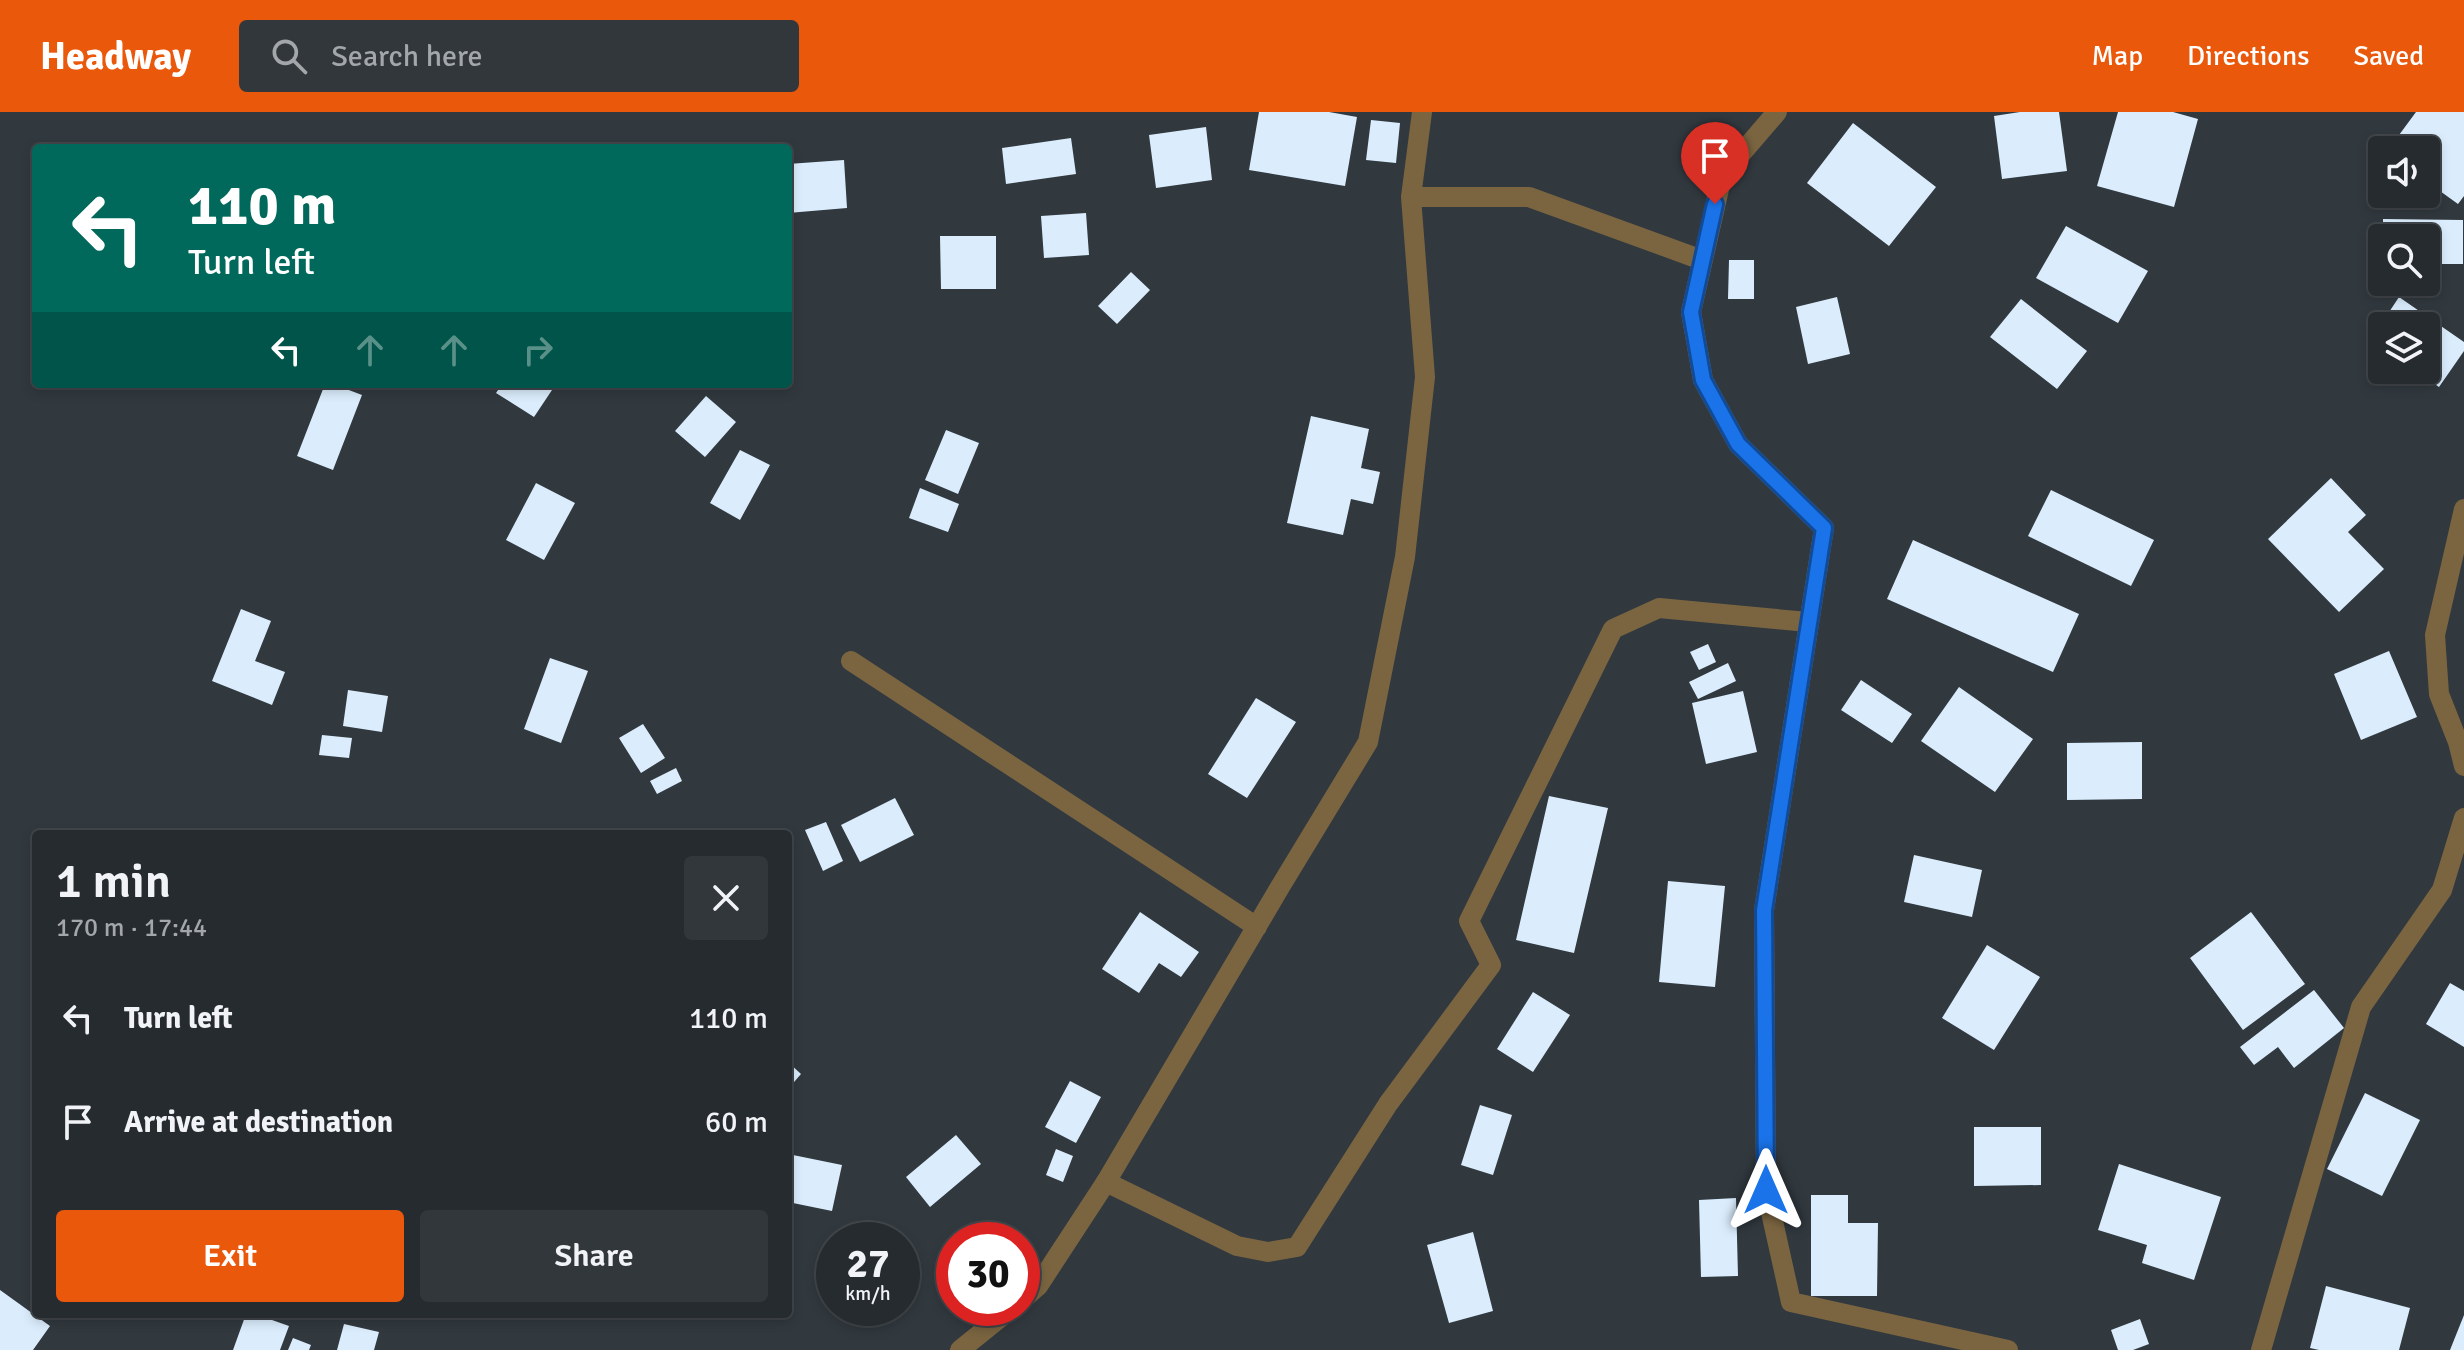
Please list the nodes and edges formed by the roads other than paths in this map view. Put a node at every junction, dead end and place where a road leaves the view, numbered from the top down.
1 (1422, 112) edge
2 (1777, 112) edge
3 (1411, 197) junction
4 (1702, 260) junction
5 (2464, 509) edge
6 (1808, 622) junction
7 (851, 661) dead end
8 (2464, 766) edge
9 (2464, 818) edge
10 (1257, 927) junction
11 (1106, 1182) junction
12 (1040, 1283) edge
13 (990, 1326) edge
14 (960, 1350) edge
15 (2008, 1350) edge
16 (2261, 1350) edge

1 - 3 street
2 - 4 street
3 - 4 street
3 - 10 street
4 - 6 street
5 - 8 street
6 - 11 street
6 - 15 street
7 - 10 street
9 - 16 street
10 - 11 street
11 - 12 street
13 - 14 street

